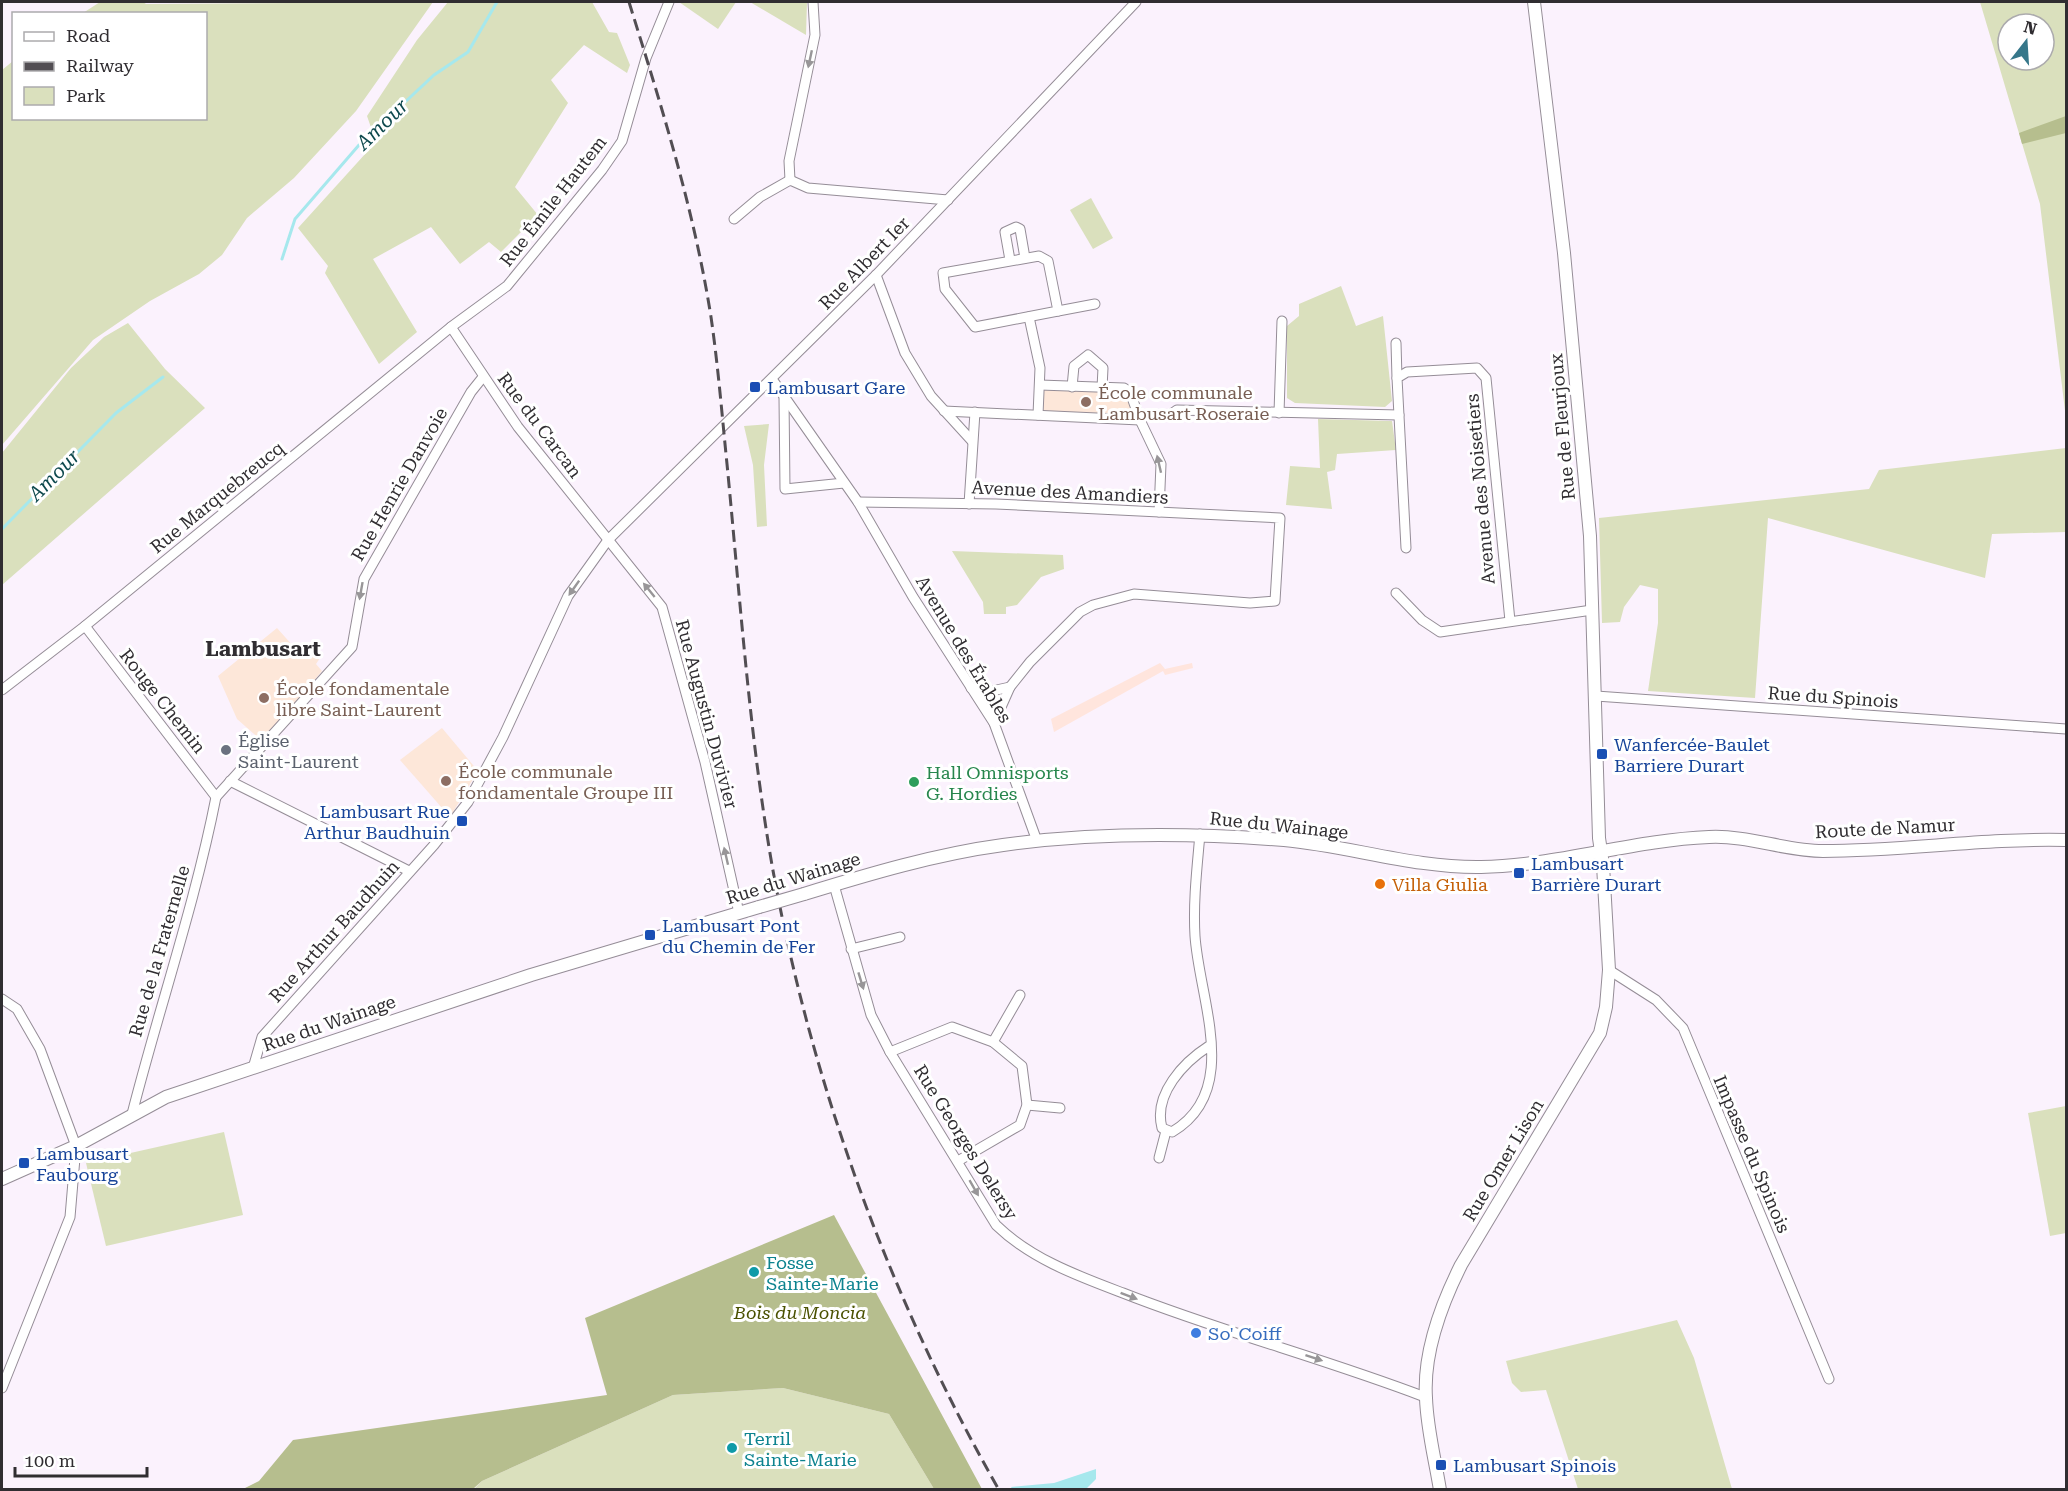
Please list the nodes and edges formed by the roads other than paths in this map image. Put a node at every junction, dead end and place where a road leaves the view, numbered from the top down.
1 (669, 2) edge
2 (813, 2) edge
3 (1136, 2) edge
4 (1534, 2) edge
5 (790, 180) junction
6 (948, 200) junction
7 (734, 219) dead end
8 (1025, 258) junction
9 (1010, 260) junction
10 (876, 275) junction
11 (1095, 304) dead end
12 (1058, 311) junction
13 (1029, 317) junction
14 (1282, 321) dead end
15 (451, 327) junction
16 (1396, 342) dead end
17 (483, 377) junction
18 (1397, 378) junction
19 (772, 379) junction
20 (1040, 385) junction
21 (1072, 387) junction
22 (1102, 388) junction
23 (784, 397) junction
24 (944, 411) junction
25 (975, 412) junction
26 (1279, 412) junction
27 (1038, 415) junction
28 (1170, 415) dead end
29 (1399, 415) junction
30 (1140, 420) junction
31 (972, 441) junction
32 (844, 483) junction
33 (858, 502) junction
34 (969, 504) junction
35 (1159, 512) junction
36 (608, 540) junction
37 (1406, 548) dead end
38 (1396, 592) dead end
39 (1592, 610) junction
40 (1510, 621) junction
41 (85, 626) junction
42 (1010, 687) junction
43 (971, 688) junction
44 (2, 690) edge
45 (1596, 696) junction
46 (994, 723) junction
47 (2067, 729) edge
48 (230, 781) junction
49 (216, 797) junction
50 (1200, 834) junction
51 (2067, 840) edge
52 (1037, 841) junction
53 (1600, 850) junction
54 (410, 871) junction
55 (834, 885) junction
56 (739, 913) junction
57 (900, 938) dead end
58 (851, 949) junction
59 (1609, 970) junction
60 (1020, 995) dead end
61 (2, 999) edge
62 (993, 1042) junction
63 (1209, 1046) junction
64 (890, 1052) junction
65 (253, 1068) junction
66 (1027, 1105) junction
67 (1060, 1108) dead end
68 (132, 1114) junction
69 (1166, 1131) junction
70 (76, 1146) junction
71 (1159, 1158) dead end
72 (958, 1161) junction
73 (2, 1179) edge
74 (1829, 1379) dead end
75 (2, 1388) edge
76 (1425, 1397) junction
77 (1440, 1490) edge

1 - 15 street, Rue Émile Hautem
2 -> 5 street
3 - 6 street, Rue Albert Ier
4 - 39 main road, Rue de Fleurjoux
5 - 6 street
5 - 7 street
6 - 10 street, Rue Albert Ier
8 - 9 street
8 - 9 street
8 - 12 street
9 - 13 street
10 - 19 street, Rue Albert Ier
10 - 24 street
11 - 12 street
12 - 13 street
13 - 20 street
14 - 26 street
15 - 17 street, Rue du Carcan
15 - 41 street, Rue Marquebreucq
16 - 18 street
17 - 36 street, Rue du Carcan
17 -> 48 street, Rue Henrie Danvoie
18 - 29 street
18 - 40 street, Avenue des Noisetiers
19 - 23 street, Avenue des Érables
19 - 36 street, Rue Albert Ier
20 - 21 street
20 - 27 street
21 - 22 street
21 - 22 street
22 - 30 street
23 - 32 street, Avenue des Érables
23 - 32 street
24 - 25 street
24 - 31 street
25 - 27 street
25 - 31 street
26 - 28 street
26 - 29 street
27 - 30 street
29 - 37 street
35 -> 30 street
31 - 34 street
32 - 33 street, Avenue des Érables
33 - 34 street, Avenue des Amandiers
33 - 43 street, Avenue des Érables
34 - 35 street, Avenue des Amandiers
35 - 42 street, Avenue des Amandiers
36 -> 54 street, Rue Arthur Baudhuin
56 -> 36 street, Rue Augustin Duvivier
38 - 40 street
39 - 40 street
39 - 45 main road, Rue de Fleurjoux
41 - 44 street, Rue Marquebreucq
41 - 49 street, Rouge Chemin
42 - 43 street
42 - 46 street
43 - 46 street, Avenue des Érables
45 - 47 street, Rue du Spinois
45 - 53 main road, Rue de Fleurjoux
46 - 52 street, Avenue des Érables
48 - 49 street, Rue Henrie Danvoie
48 - 54 street
49 - 68 street, Rue de la Fraternelle
50 - 52 main road, Rue du Wainage
50 - 53 main road, Rue du Wainage
50 - 63 street
51 - 53 main road, Route de Namur
52 - 55 main road, Rue du Wainage
53 - 59 main road, Rue Omer Lison
54 - 65 street, Rue Arthur Baudhuin
55 - 56 main road, Rue du Wainage, bridge
55 - 58 street, Rue Georges Delersy
56 - 65 main road, Rue du Wainage
57 - 58 street
58 -> 64 street, Rue Georges Delersy
59 - 74 street, Impasse du Spinois
59 - 76 main road, Rue Omer Lison
60 - 62 street
61 - 70 street
62 - 64 street
62 - 66 street
63 - 69 street
63 - 69 street
64 - 72 street, Rue Georges Delersy
65 - 68 main road, Rue du Wainage
66 - 67 street
66 - 72 street
68 - 70 main road, Rue du Wainage
69 - 71 street
70 - 73 main road, Rue du Wainage
70 - 75 street
72 -> 76 street, Rue Georges Delersy
76 - 77 main road, Rue Omer Lison

